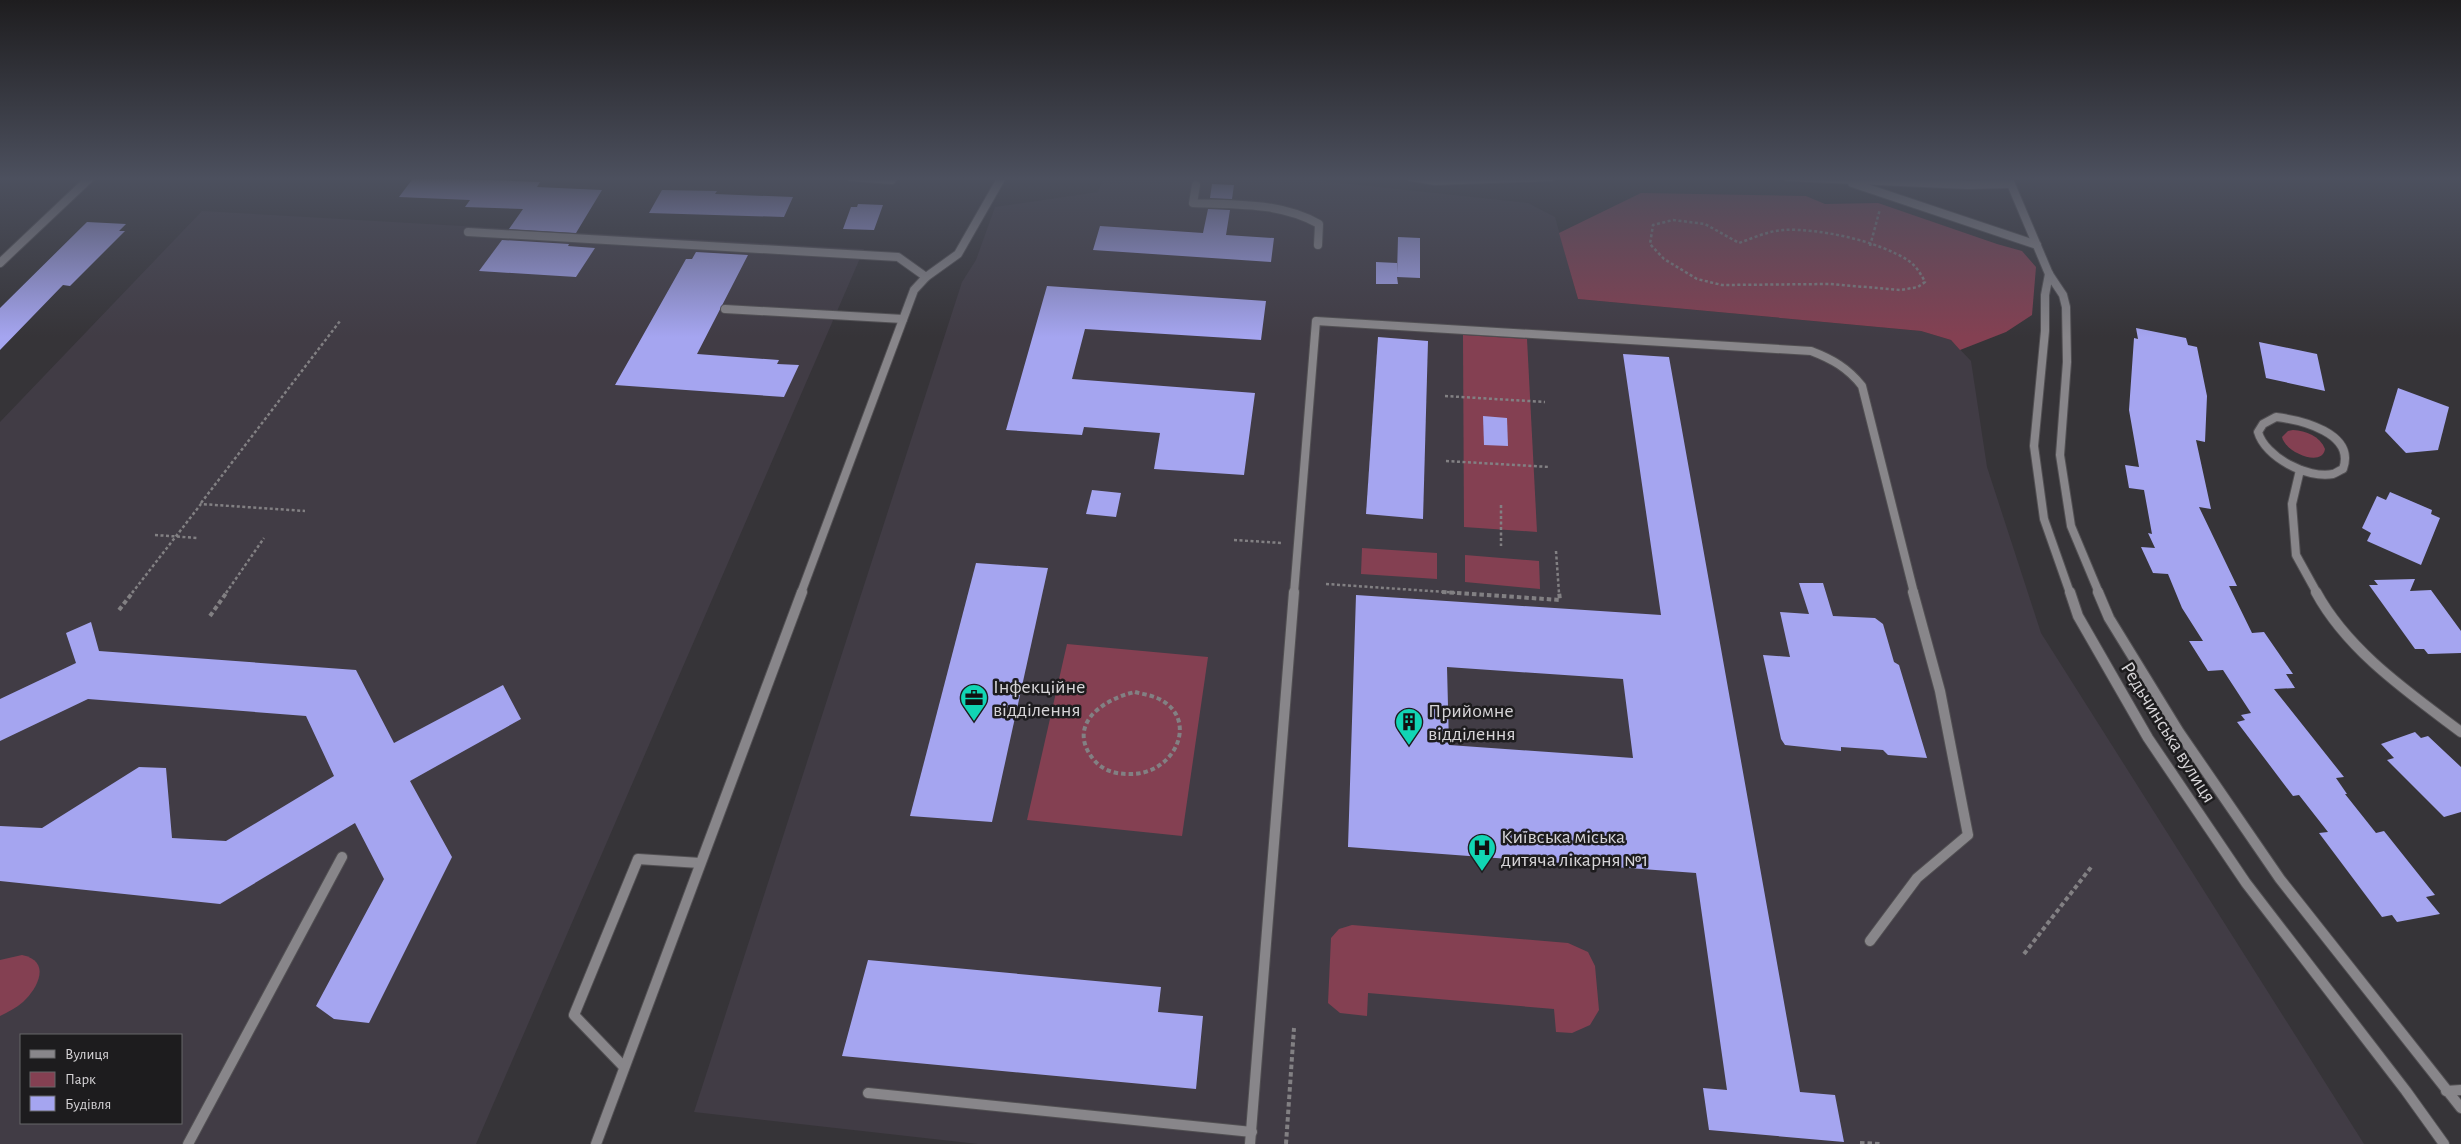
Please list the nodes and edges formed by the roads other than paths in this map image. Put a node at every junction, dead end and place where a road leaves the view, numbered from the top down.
1 (35, 230) edge
2 (971, 230) edge
3 (1319, 230) edge
4 (1993, 230) edge
5 (2031, 230) edge
6 (468, 232) dead end
7 (1318, 245) dead end
8 (2037, 245) junction
9 (0, 263) edge
10 (2049, 274) junction
11 (926, 277) junction
12 (725, 309) dead end
13 (903, 319) junction
14 (2300, 470) junction
15 (2461, 732) edge
16 (342, 857) dead end
17 (700, 863) junction
18 (1870, 941) dead end
19 (624, 1067) junction
20 (2461, 1090) edge
21 (2446, 1091) junction
22 (868, 1093) dead end
23 (2461, 1108) edge
24 (1252, 1132) junction
25 (188, 1144) edge
26 (596, 1144) edge
27 (1250, 1144) edge
28 (2444, 1144) edge

1 - 9 street
2 - 11 street
3 - 7 street
4 - 8 street
5 - 8 street, Редьчинська вулиця
6 - 11 street
8 - 10 street, Редьчинська вулиця
10 - 21 street, Редьчинська вулиця
10 - 28 street, Редьчинська вулиця
11 - 13 street
12 - 13 street
13 - 17 street
14 - 14 street
14 - 15 street
16 - 25 street
17 - 19 street
17 - 19 street
18 - 24 street
19 - 26 street
20 - 21 street
21 - 23 street, Редьчинська вулиця
22 - 24 street
24 - 27 street

